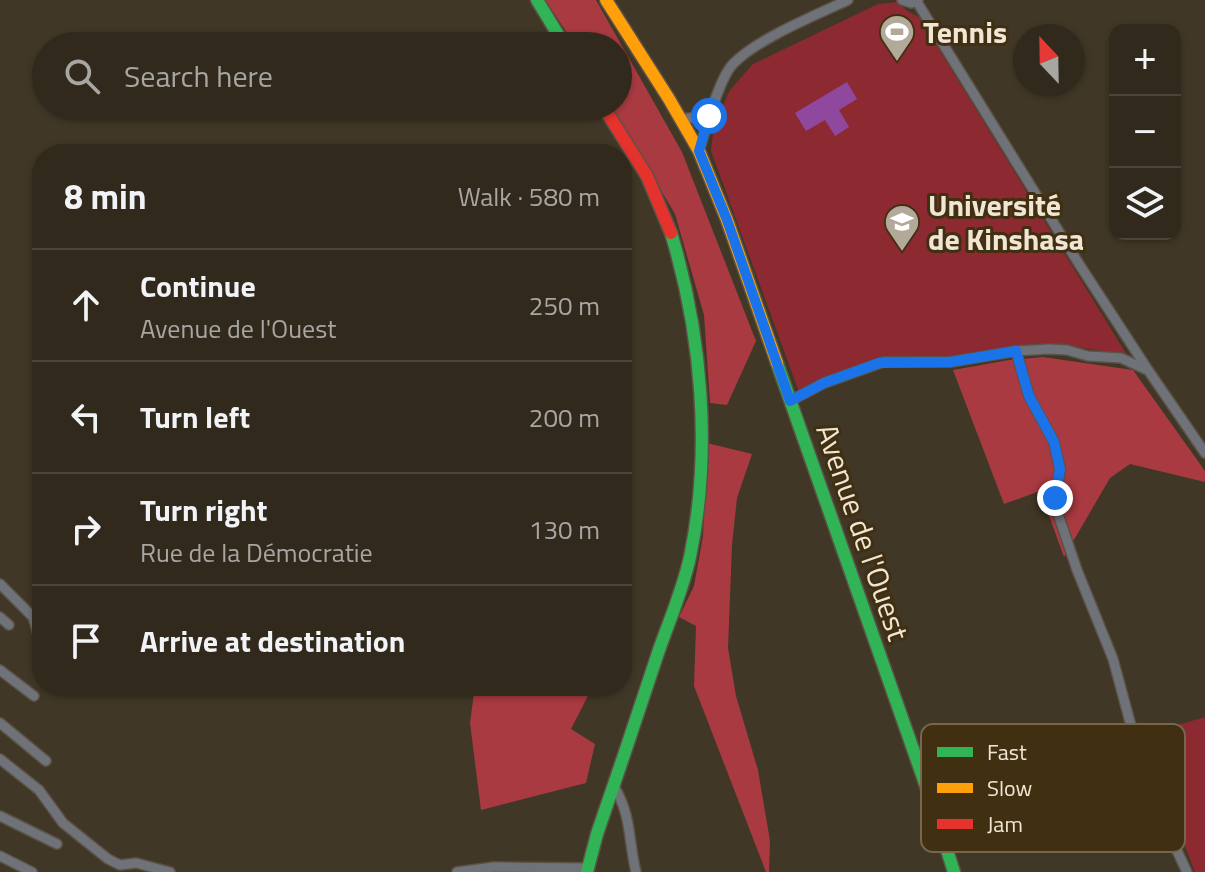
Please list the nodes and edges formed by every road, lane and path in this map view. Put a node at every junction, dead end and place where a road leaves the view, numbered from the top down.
1 (537, 0) edge
2 (606, 0) edge
3 (848, 0) edge
4 (902, 0) edge
5 (917, 1) edge
6 (556, 32) edge
7 (626, 32) edge
8 (632, 42) edge
9 (709, 116) junction
10 (680, 119) junction
11 (612, 120) edge
12 (626, 144) edge
13 (699, 151) junction
14 (632, 154) edge
15 (1016, 351) junction
16 (1148, 370) junction
17 (790, 401) junction
18 (1205, 453) edge
19 (0, 584) edge
20 (32, 616) edge
21 (0, 617) edge
22 (9, 625) dead end
23 (0, 670) edge
24 (32, 694) edge
25 (0, 723) edge
26 (1131, 724) edge
27 (0, 759) edge
28 (46, 761) dead end
29 (921, 772) edge
30 (614, 786) junction
31 (0, 816) edge
32 (57, 844) dead end
33 (948, 852) edge
34 (1178, 852) edge
35 (0, 856) edge
36 (588, 870) edge
37 (32, 872) edge
38 (170, 872) edge
39 (457, 872) edge
40 (636, 872) edge
41 (954, 872) edge
42 (1187, 872) edge

1 - 6 street
2 - 7 street, Avenue de l'Ouest
3 - 9 street
4 - 5 street
5 - 16 street
8 - 10 street, Avenue de l'Ouest
9 - 10 street
9 - 13 street
10 - 13 street, Avenue de l'Ouest
11 - 12 street
13 - 17 street, Avenue de l'Ouest
14 - 30 street
15 - 16 street
15 - 17 street
15 - 26 street
16 - 18 street
17 - 29 street, Avenue de l'Ouest
19 - 20 street
21 - 22 street
23 - 24 street
25 - 28 street
27 - 38 street
30 - 36 street
30 - 40 street
31 - 32 street
33 - 41 street, Avenue de l'Ouest
34 - 42 street
35 - 37 street
36 - 39 street

